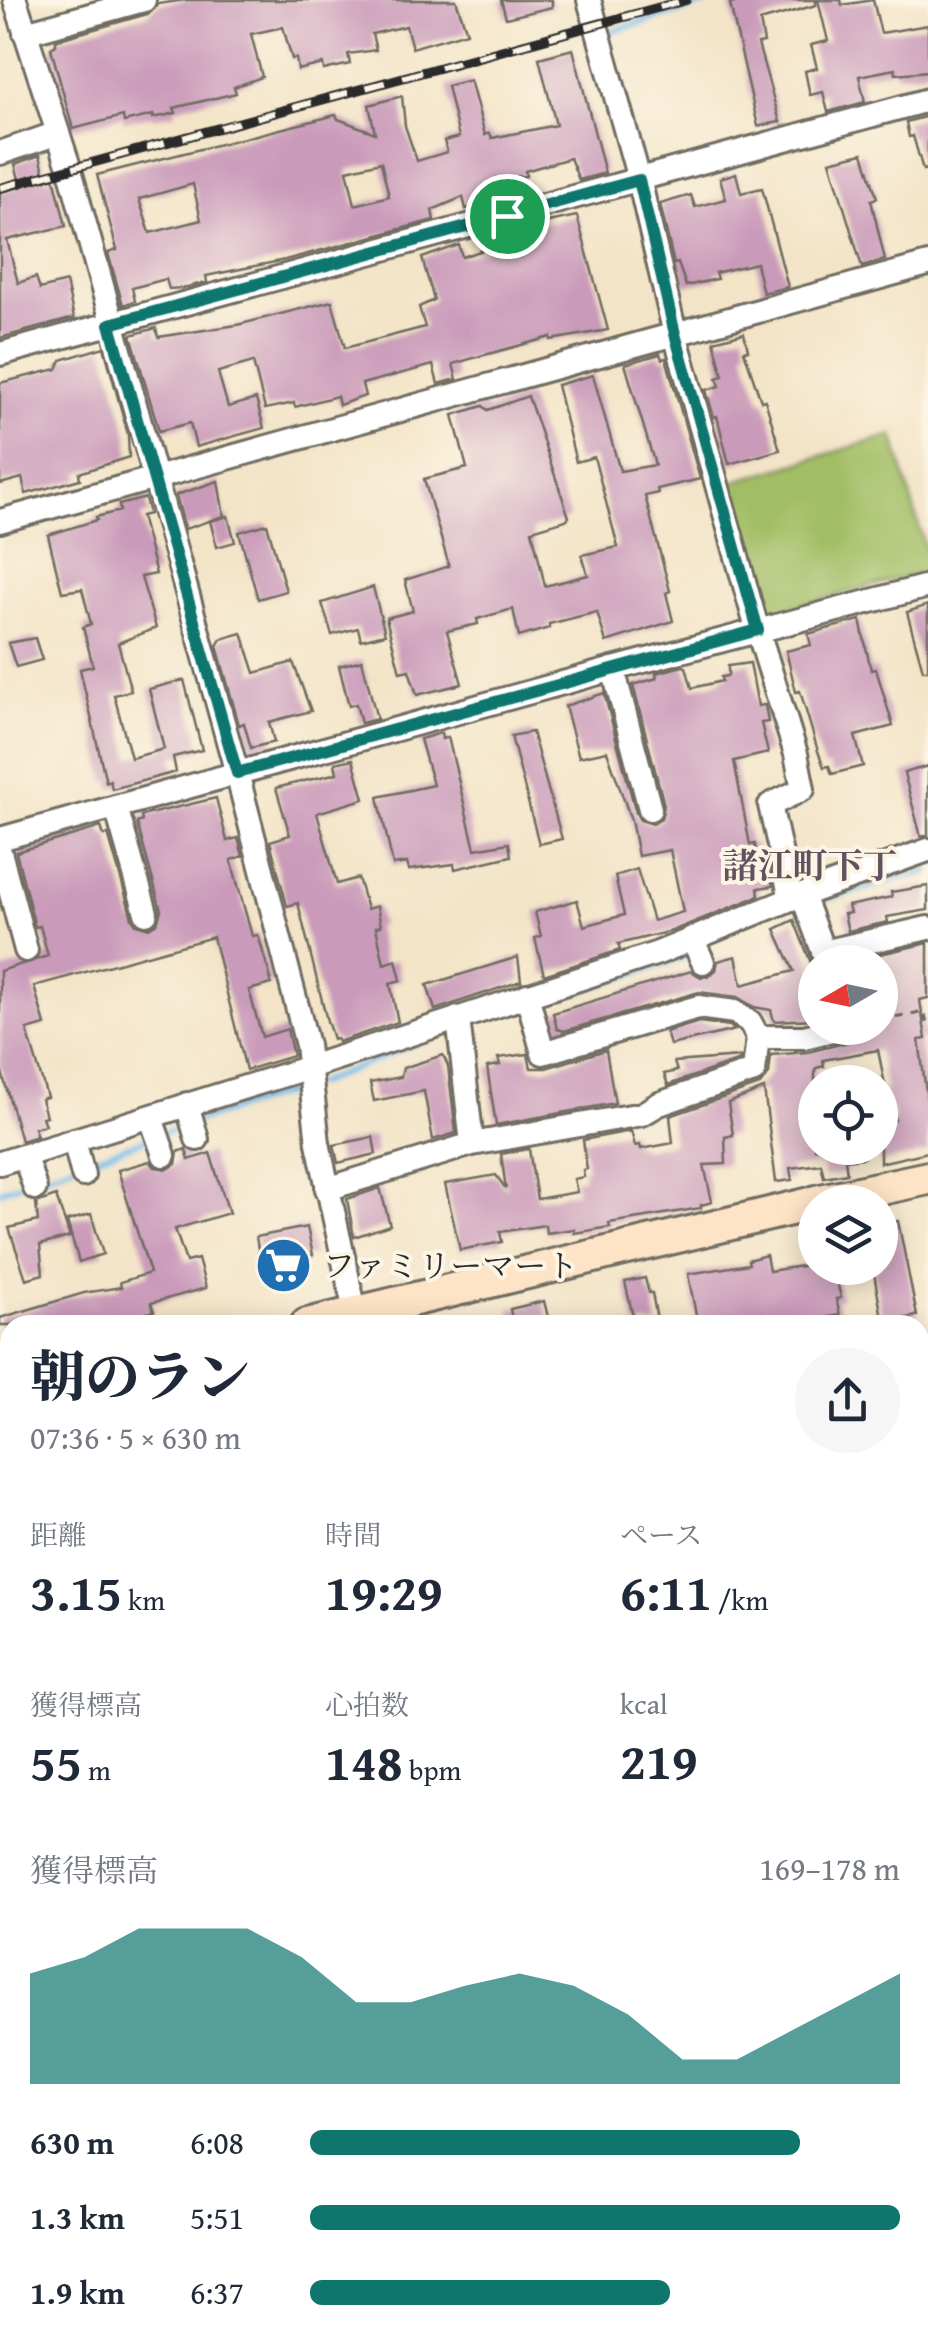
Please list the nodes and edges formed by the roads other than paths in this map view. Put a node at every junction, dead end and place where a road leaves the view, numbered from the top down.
1 (15, 0) edge
2 (144, 0) edge
3 (588, 0) edge
4 (26, 33) junction
5 (928, 100) edge
6 (58, 134) junction
7 (0, 153) edge
8 (639, 180) junction
9 (928, 264) edge
10 (110, 324) junction
11 (675, 334) junction
12 (0, 354) edge
13 (154, 478) junction
14 (0, 522) edge
15 (928, 586) edge
16 (758, 630) junction
17 (613, 669) junction
18 (237, 773) junction
19 (116, 807) junction
20 (650, 810) dead end
21 (0, 839) edge
22 (928, 850) edge
23 (0, 852) edge
24 (800, 902) junction
25 (146, 913) dead end
26 (928, 928) edge
27 (692, 938) junction
28 (820, 945) edge
29 (868, 945) edge
30 (26, 950) dead end
31 (658, 953) junction
32 (703, 962) dead end
33 (665, 976) dead end
34 (530, 1005) junction
35 (459, 1026) junction
36 (758, 1036) junction
37 (798, 1037) edge
38 (311, 1079) junction
39 (188, 1109) junction
40 (153, 1122) junction
41 (198, 1139) dead end
42 (472, 1144) junction
43 (164, 1154) dead end
44 (27, 1160) junction
45 (0, 1163) edge
46 (928, 1178) edge
47 (897, 1185) edge
48 (36, 1188) dead end
49 (327, 1189) junction
50 (798, 1208) edge
51 (357, 1315) edge
52 (378, 1315) edge

1 - 4 street
2 - 4 street
3 - 8 street
4 - 6 street
5 - 8 street
6 - 7 street
6 - 10 street
8 - 10 street
8 - 11 street
9 - 11 street
10 - 12 street
10 - 13 street
11 - 13 street
11 - 16 street
13 - 14 street
13 - 18 street
15 - 16 street
16 - 17 street
16 - 24 street
17 - 18 street
17 - 20 street
18 - 19 street
18 - 38 street
19 - 21 street
19 - 25 street
22 - 24 street
23 - 30 street
24 - 27 street
24 - 28 street
26 - 29 street
27 - 31 street
27 - 32 street
31 - 33 street
31 - 34 street
34 - 35 street
34 - 36 street
35 - 38 street
35 - 42 street
36 - 37 street
36 - 42 street
38 - 39 street
38 - 49 street
39 - 40 street
39 - 41 street
40 - 43 street
40 - 44 street
42 - 49 street
44 - 45 street
44 - 48 street
46 - 47 street
49 - 51 street
50 - 52 street

